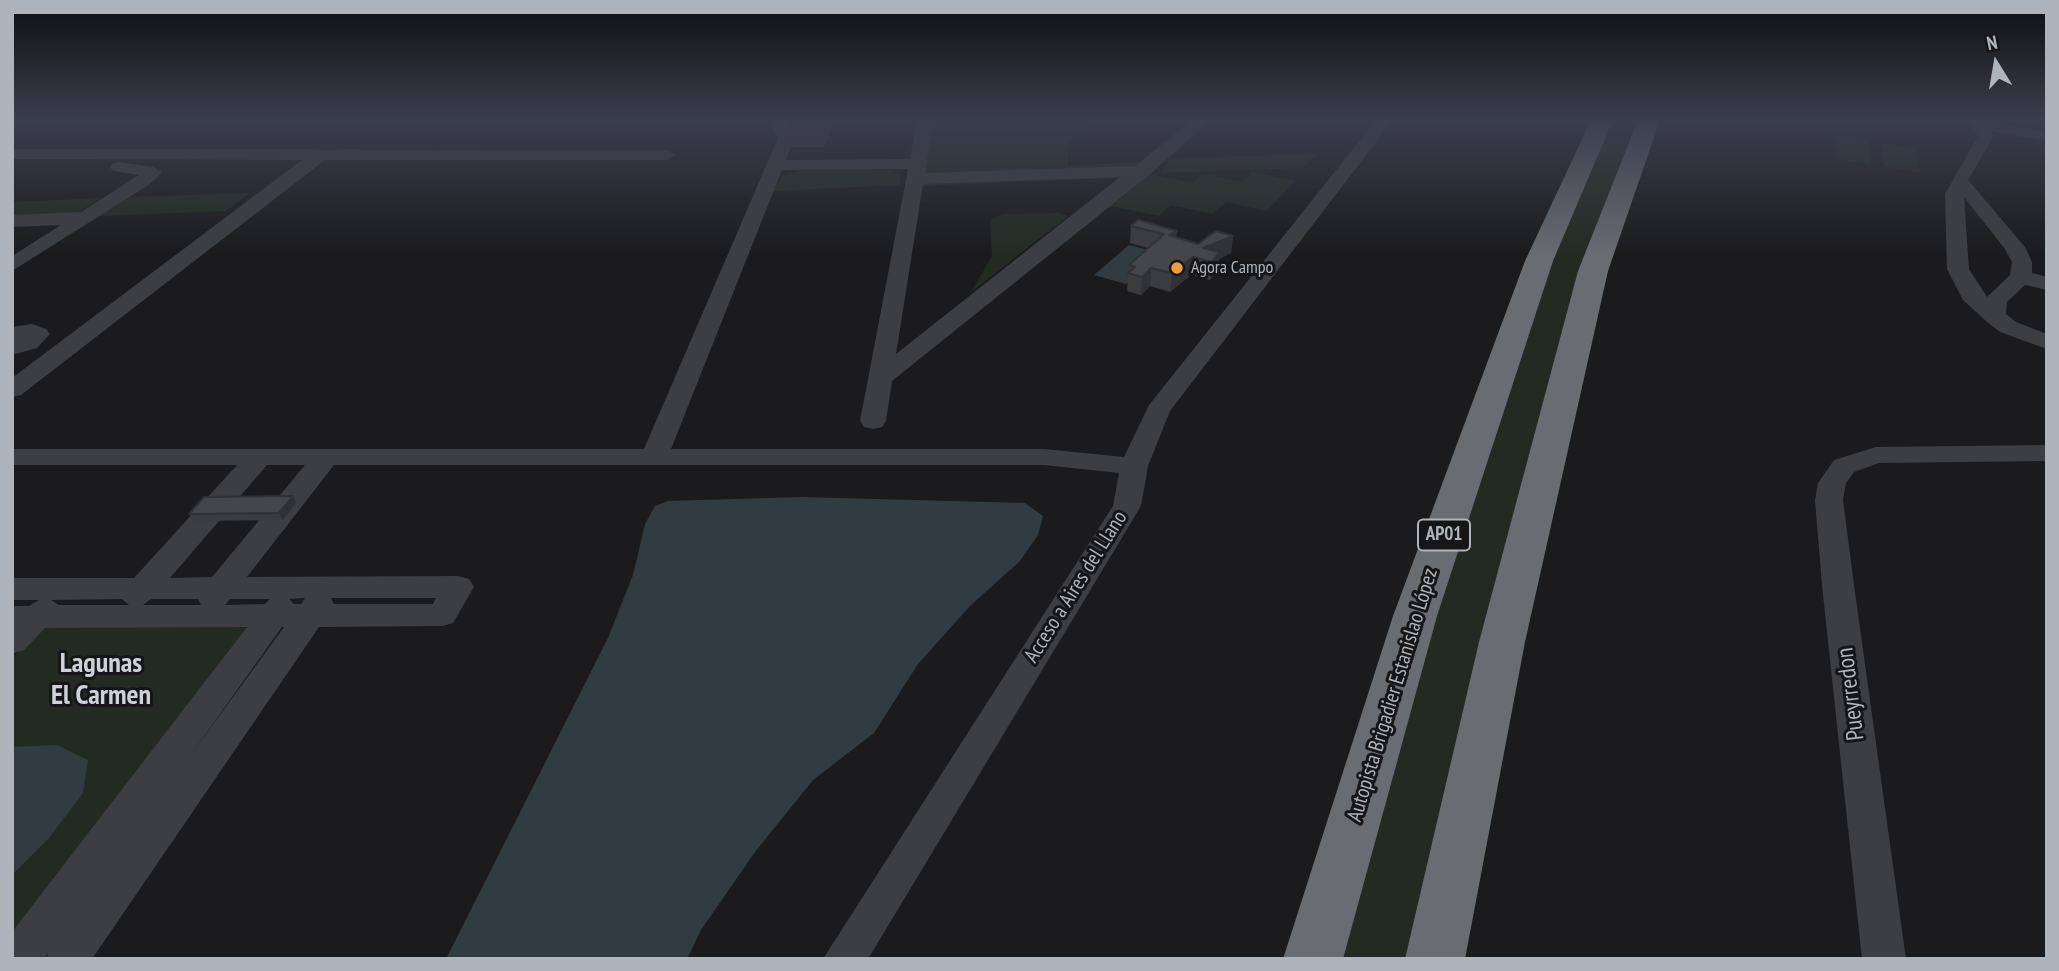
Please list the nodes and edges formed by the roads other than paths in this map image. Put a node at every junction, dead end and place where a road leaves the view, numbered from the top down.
1 (306, 165) edge
2 (775, 165) edge
3 (781, 165) edge
4 (918, 165) edge
5 (1150, 165) edge
6 (1350, 165) edge
7 (1582, 165) edge
8 (1632, 165) edge
9 (1968, 165) edge
10 (12, 167) edge
11 (1143, 171) junction
12 (917, 172) junction
13 (1959, 180) junction
14 (83, 218) junction
15 (12, 221) edge
16 (12, 265) edge
17 (2021, 277) junction
18 (2047, 284) edge
19 (2001, 321) junction
20 (12, 334) edge
21 (2047, 342) edge
22 (12, 348) edge
23 (2047, 359) edge
24 (880, 379) junction
25 (12, 390) edge
26 (873, 421) dead end
27 (2047, 453) edge
28 (260, 456) junction
29 (328, 456) junction
30 (12, 457) edge
31 (654, 457) junction
32 (1135, 466) junction
33 (220, 588) junction
34 (143, 589) junction
35 (302, 602) junction
36 (20, 603) edge
37 (118, 617) junction
38 (198, 617) junction
39 (12, 642) edge
40 (18, 959) edge
41 (66, 959) edge
42 (844, 959) edge
43 (1313, 959) edge
44 (1436, 959) edge
45 (1884, 959) edge

1 - 25 street
2 - 31 street
3 - 12 street
4 - 12 street
5 - 11 street
6 - 32 street, Acceso a Aires del Llano
7 - 43 highway, Autopista Brigadier Estanislao López / AP01
8 - 44 highway
9 - 13 street
10 - 14 street
11 - 12 street
11 - 24 street
12 - 24 street
13 - 17 street
13 - 19 street
14 - 15 street
14 - 16 street
17 - 18 street
17 - 19 street
19 - 21 street
19 - 23 street
20 - 22 street
24 - 26 street
27 - 45 street, Pueyrredon
28 - 29 street
28 - 30 street
28 - 34 street
29 - 31 street
29 - 33 street
31 - 32 street
32 - 42 street, Acceso a Aires del Llano
33 - 34 street
33 - 35 street
33 - 38 street
34 - 36 street
34 - 37 street
35 - 38 street
35 - 40 street
35 - 41 street
36 - 37 street
36 - 39 street
37 - 38 street

